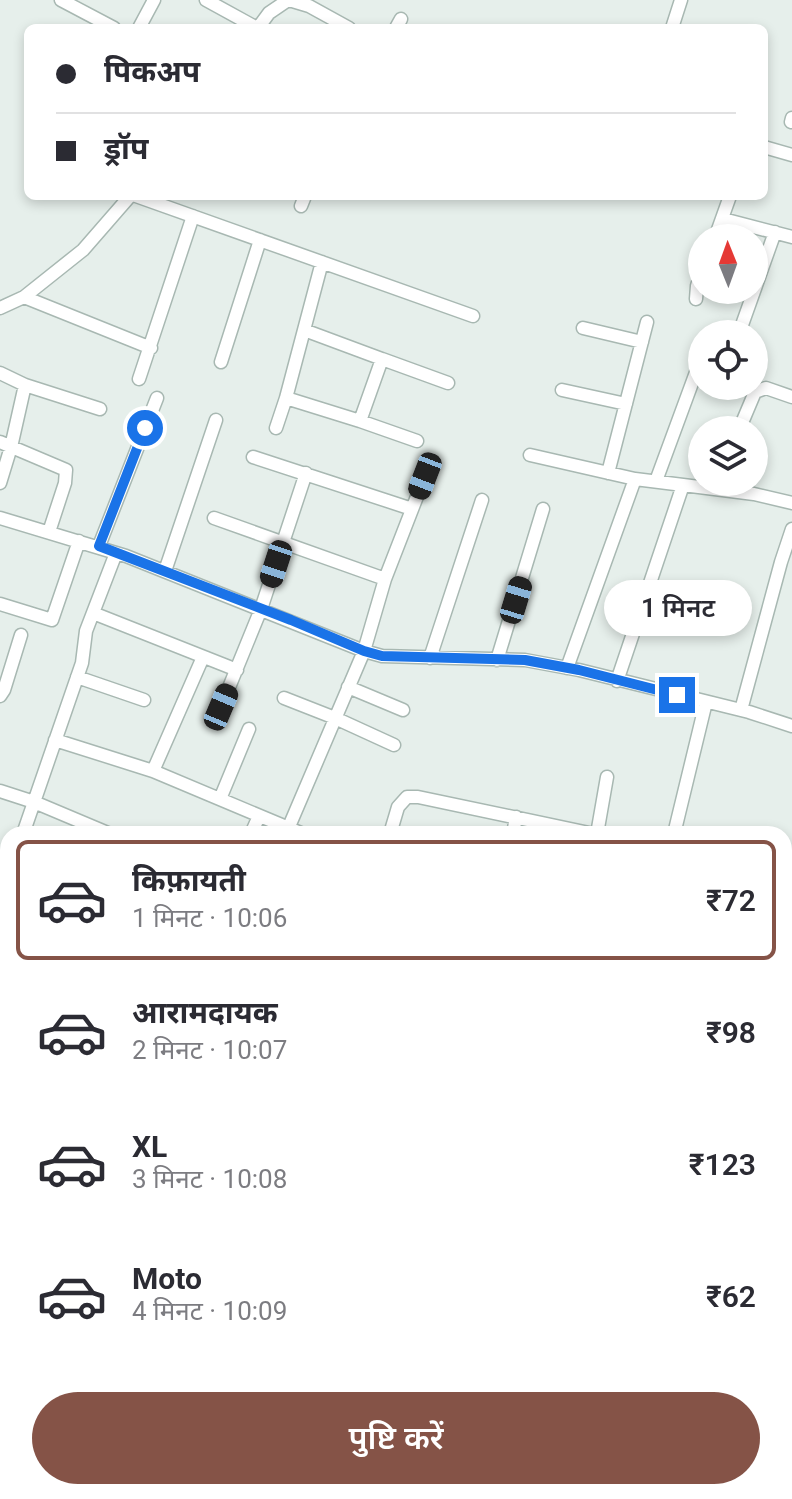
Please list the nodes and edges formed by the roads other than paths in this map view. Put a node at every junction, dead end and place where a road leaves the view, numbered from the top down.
1 (61, 0) edge
2 (154, 0) edge
3 (206, 0) edge
4 (289, 0) edge
5 (681, 0) edge
6 (324, 14) junction
7 (106, 24) edge
8 (141, 24) edge
9 (251, 24) edge
10 (261, 24) edge
11 (319, 24) edge
12 (342, 24) edge
13 (673, 24) edge
14 (768, 148) edge
15 (792, 155) edge
16 (127, 200) edge
17 (147, 200) edge
18 (729, 200) edge
19 (193, 216) junction
20 (723, 219) junction
21 (721, 224) edge
22 (775, 232) junction
23 (792, 237) edge
24 (260, 240) junction
25 (322, 262) junction
26 (24, 297) junction
27 (0, 308) edge
28 (473, 316) dead end
29 (744, 320) edge
30 (647, 322) dead end
31 (583, 328) dead end
32 (304, 330) junction
33 (642, 342) junction
34 (151, 348) junction
35 (382, 359) junction
36 (221, 362) dead end
37 (0, 373) edge
38 (139, 379) dead end
39 (448, 383) dead end
40 (25, 385) junction
41 (562, 390) dead end
42 (688, 394) edge
43 (792, 397) edge
44 (157, 398) dead end
45 (286, 398) junction
46 (626, 404) junction
47 (100, 409) dead end
48 (745, 416) edge
49 (216, 420) dead end
50 (360, 421) junction
51 (276, 428) dead end
52 (417, 441) dead end
53 (5, 445) edge
54 (530, 455) dead end
55 (253, 457) dead end
56 (306, 473) junction
57 (608, 473) junction
58 (425, 476) dead end
59 (635, 479) junction
60 (656, 481) junction
61 (0, 483) edge
62 (683, 485) junction
63 (688, 485) edge
64 (762, 496) edge
65 (482, 500) dead end
66 (792, 503) edge
67 (412, 509) junction
68 (543, 509) dead end
69 (0, 518) edge
70 (214, 518) dead end
71 (792, 529) edge
72 (49, 532) junction
73 (79, 541) junction
74 (283, 542) junction
75 (99, 546) junction
76 (116, 553) junction
77 (165, 571) junction
78 (385, 579) junction
79 (0, 604) edge
80 (261, 609) junction
81 (93, 613) junction
82 (21, 635) dead end
83 (364, 651) junction
84 (203, 657) junction
85 (430, 658) junction
86 (497, 660) junction
87 (567, 668) junction
88 (237, 670) junction
89 (77, 677) junction
90 (617, 681) junction
91 (348, 687) junction
92 (0, 696) edge
93 (284, 698) dead end
94 (144, 700) dead end
95 (706, 702) junction
96 (221, 707) dead end
97 (403, 710) dead end
98 (741, 710) junction
99 (335, 718) junction
100 (792, 726) edge
101 (249, 729) dead end
102 (55, 740) junction
103 (394, 745) dead end
104 (153, 771) junction
105 (607, 777) dead end
106 (0, 791) edge
107 (220, 799) junction
108 (34, 802) junction
109 (259, 816) junction
110 (516, 817) junction
111 (26, 826) edge
112 (91, 826) edge
113 (255, 826) edge
114 (281, 826) edge
115 (289, 826) edge
116 (392, 826) edge
117 (514, 826) edge
118 (558, 826) edge
119 (598, 826) edge
120 (676, 826) edge

1 - 7 street
2 - 8 street
3 - 9 street
4 - 6 street
4 - 10 street
5 - 13 street
6 - 11 street
6 - 12 street
14 - 15 street
16 - 26 street
17 - 19 street
18 - 20 street
19 - 24 street
19 - 34 street
20 - 21 street
20 - 22 street
22 - 23 street
22 - 29 street
24 - 25 street
24 - 36 street
25 - 28 street
25 - 32 street
26 - 27 street
26 - 34 street
30 - 33 street
31 - 33 street
32 - 35 street
32 - 45 street
33 - 46 street
34 - 38 street
35 - 39 street
35 - 50 street
37 - 40 street
40 - 47 street
40 - 53 street
41 - 46 street
42 - 60 street
43 - 48 street
44 - 75 street
45 - 50 street
45 - 51 street
46 - 57 street
49 - 77 street
50 - 52 street
53 - 61 street
53 - 72 street
54 - 57 street
55 - 56 street
56 - 67 street
56 - 74 street
57 - 59 street
58 - 67 street
59 - 60 street
59 - 87 street
60 - 62 street
62 - 63 street
62 - 90 street
64 - 66 street
65 - 85 street
67 - 78 street
68 - 86 street
69 - 72 street
70 - 74 street
71 - 98 street
72 - 73 street
73 - 75 street
73 - 79 street
74 - 78 street
74 - 80 street
75 - 76 street
76 - 77 street
76 - 81 street
77 - 80 street
78 - 83 street
80 - 83 street
80 - 88 street
81 - 84 street
81 - 89 street
82 - 92 street
83 - 85 street
83 - 91 street
84 - 88 street
84 - 104 street
85 - 86 street
86 - 87 street
87 - 90 street
88 - 96 street
89 - 94 street
89 - 102 street
90 - 95 street
91 - 97 street
91 - 99 street
93 - 99 street
95 - 98 street
95 - 120 street
98 - 100 street
99 - 103 street
99 - 115 street
101 - 107 street
102 - 104 street
102 - 108 street
104 - 107 street
105 - 119 street
106 - 108 street
107 - 109 street
108 - 111 street
108 - 112 street
109 - 113 street
109 - 114 street
110 - 116 street
110 - 117 street
110 - 118 street

